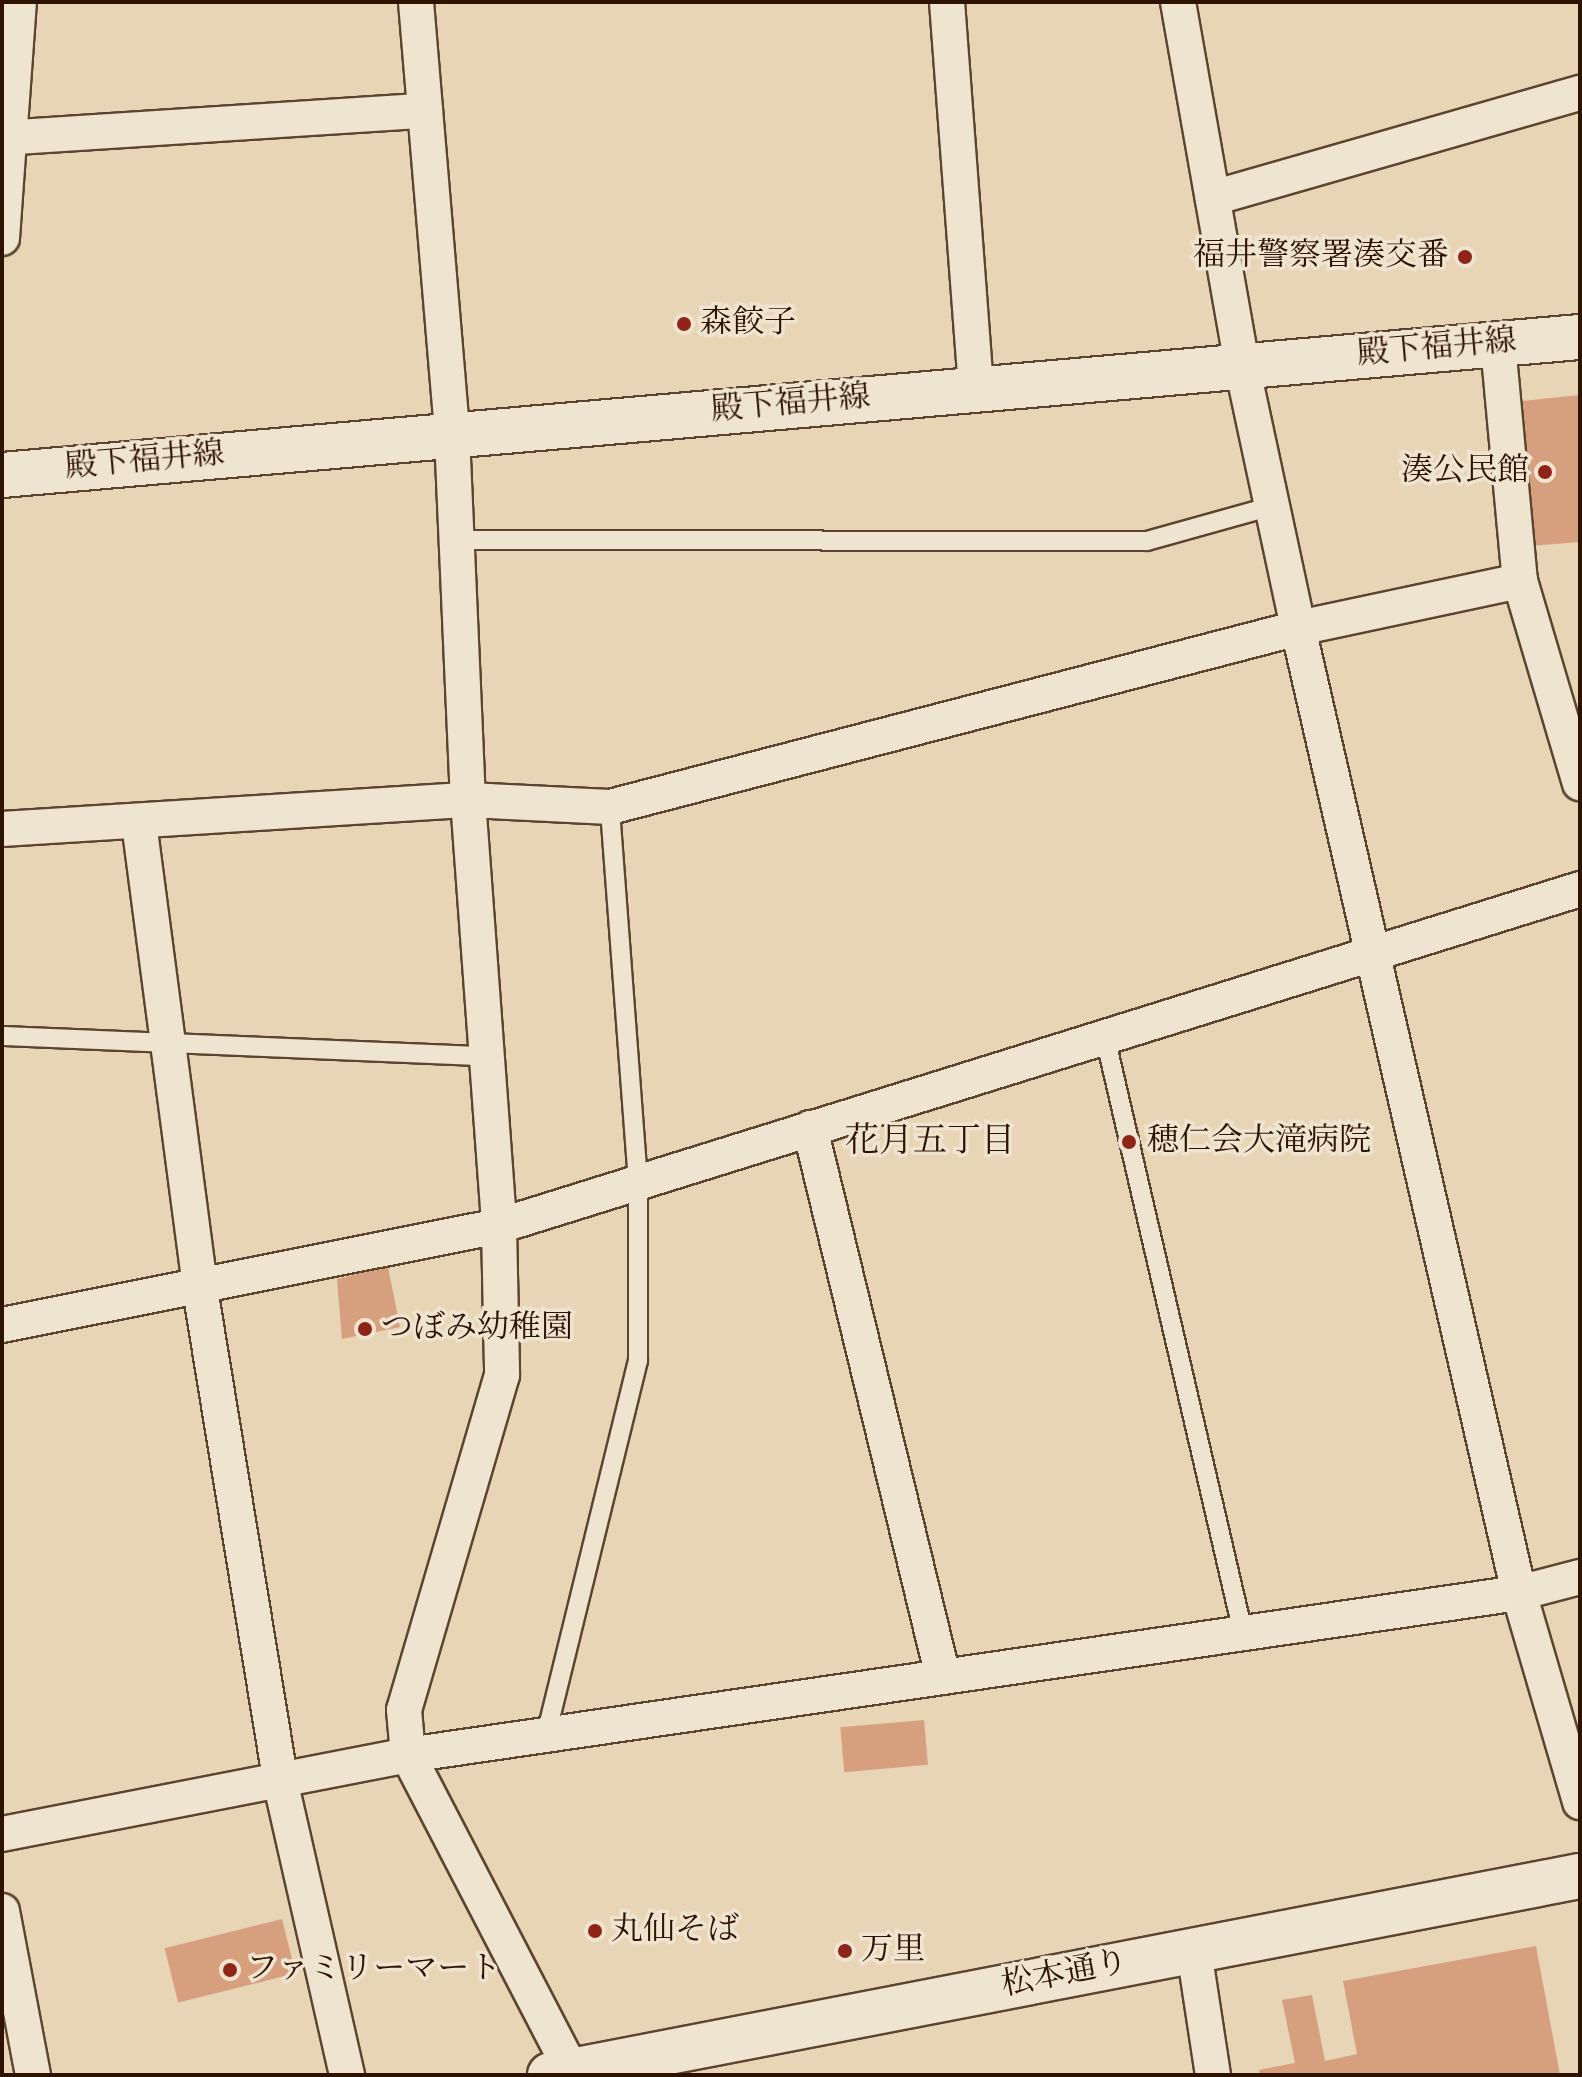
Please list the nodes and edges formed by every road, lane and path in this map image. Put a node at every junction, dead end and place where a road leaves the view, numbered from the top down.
1 (19, 2) edge
2 (416, 2) edge
3 (947, 2) edge
4 (1178, 2) edge
5 (1580, 93) edge
6 (425, 111) junction
7 (6, 138) edge
8 (1213, 198) junction
9 (2, 238) edge
10 (1580, 337) edge
11 (1498, 345) junction
12 (1242, 366) junction
13 (976, 389) junction
14 (452, 435) junction
15 (2, 475) edge
16 (1272, 506) junction
17 (456, 540) junction
18 (1520, 581) junction
19 (1298, 628) junction
20 (1580, 783) edge
21 (468, 800) junction
22 (610, 807) junction
23 (139, 823) junction
24 (2, 829) edge
25 (1580, 889) edge
26 (1377, 953) junction
27 (2, 1036) edge
28 (1105, 1037) junction
29 (168, 1043) junction
30 (487, 1056) junction
31 (810, 1128) junction
32 (638, 1182) junction
33 (499, 1226) junction
34 (200, 1289) junction
35 (2, 1325) edge
36 (1580, 1577) edge
37 (1519, 1593) junction
38 (1243, 1633) junction
39 (943, 1677) junction
40 (546, 1735) junction
41 (408, 1755) junction
42 (280, 1780) junction
43 (1580, 1802) edge
44 (2, 1834) edge
45 (1580, 1876) edge
46 (2, 1911) edge
47 (1194, 1951) junction
48 (644, 2066) edge
49 (561, 2073) edge
50 (33, 2075) edge
51 (347, 2075) edge
52 (1213, 2075) edge

1 - 7 street
2 - 6 street
3 - 13 street
4 - 8 street
5 - 8 street
6 - 7 street
6 - 14 street
7 - 9 street
8 - 12 street
10 - 11 main road, 殿下福井線
11 - 12 main road, 殿下福井線
11 - 18 street
12 - 13 main road, 殿下福井線
12 - 16 street
13 - 14 main road, 殿下福井線
14 - 15 main road, 殿下福井線
14 - 17 street
16 - 17 lane
16 - 19 street
17 - 21 street
18 - 19 street
18 - 20 street
19 - 22 street
19 - 26 street
21 - 22 street
21 - 23 street
21 - 30 street
22 - 32 lane
23 - 24 street
23 - 29 street
25 - 26 street
26 - 28 street
26 - 37 street
27 - 29 lane
28 - 31 street
28 - 38 lane
29 - 30 lane
29 - 34 street
30 - 33 street
31 - 32 street
31 - 39 street
32 - 33 street
32 - 40 lane
33 - 34 street
33 - 41 street
34 - 35 street
34 - 42 street
36 - 37 street
37 - 38 street
37 - 43 street
38 - 39 street
39 - 40 street
40 - 41 street
41 - 42 street
41 - 49 street
42 - 44 street
42 - 51 street
45 - 47 main road, 松本通り
46 - 50 street
47 - 48 main road, 松本通り
47 - 52 street
48 - 49 main road, 松本通り

